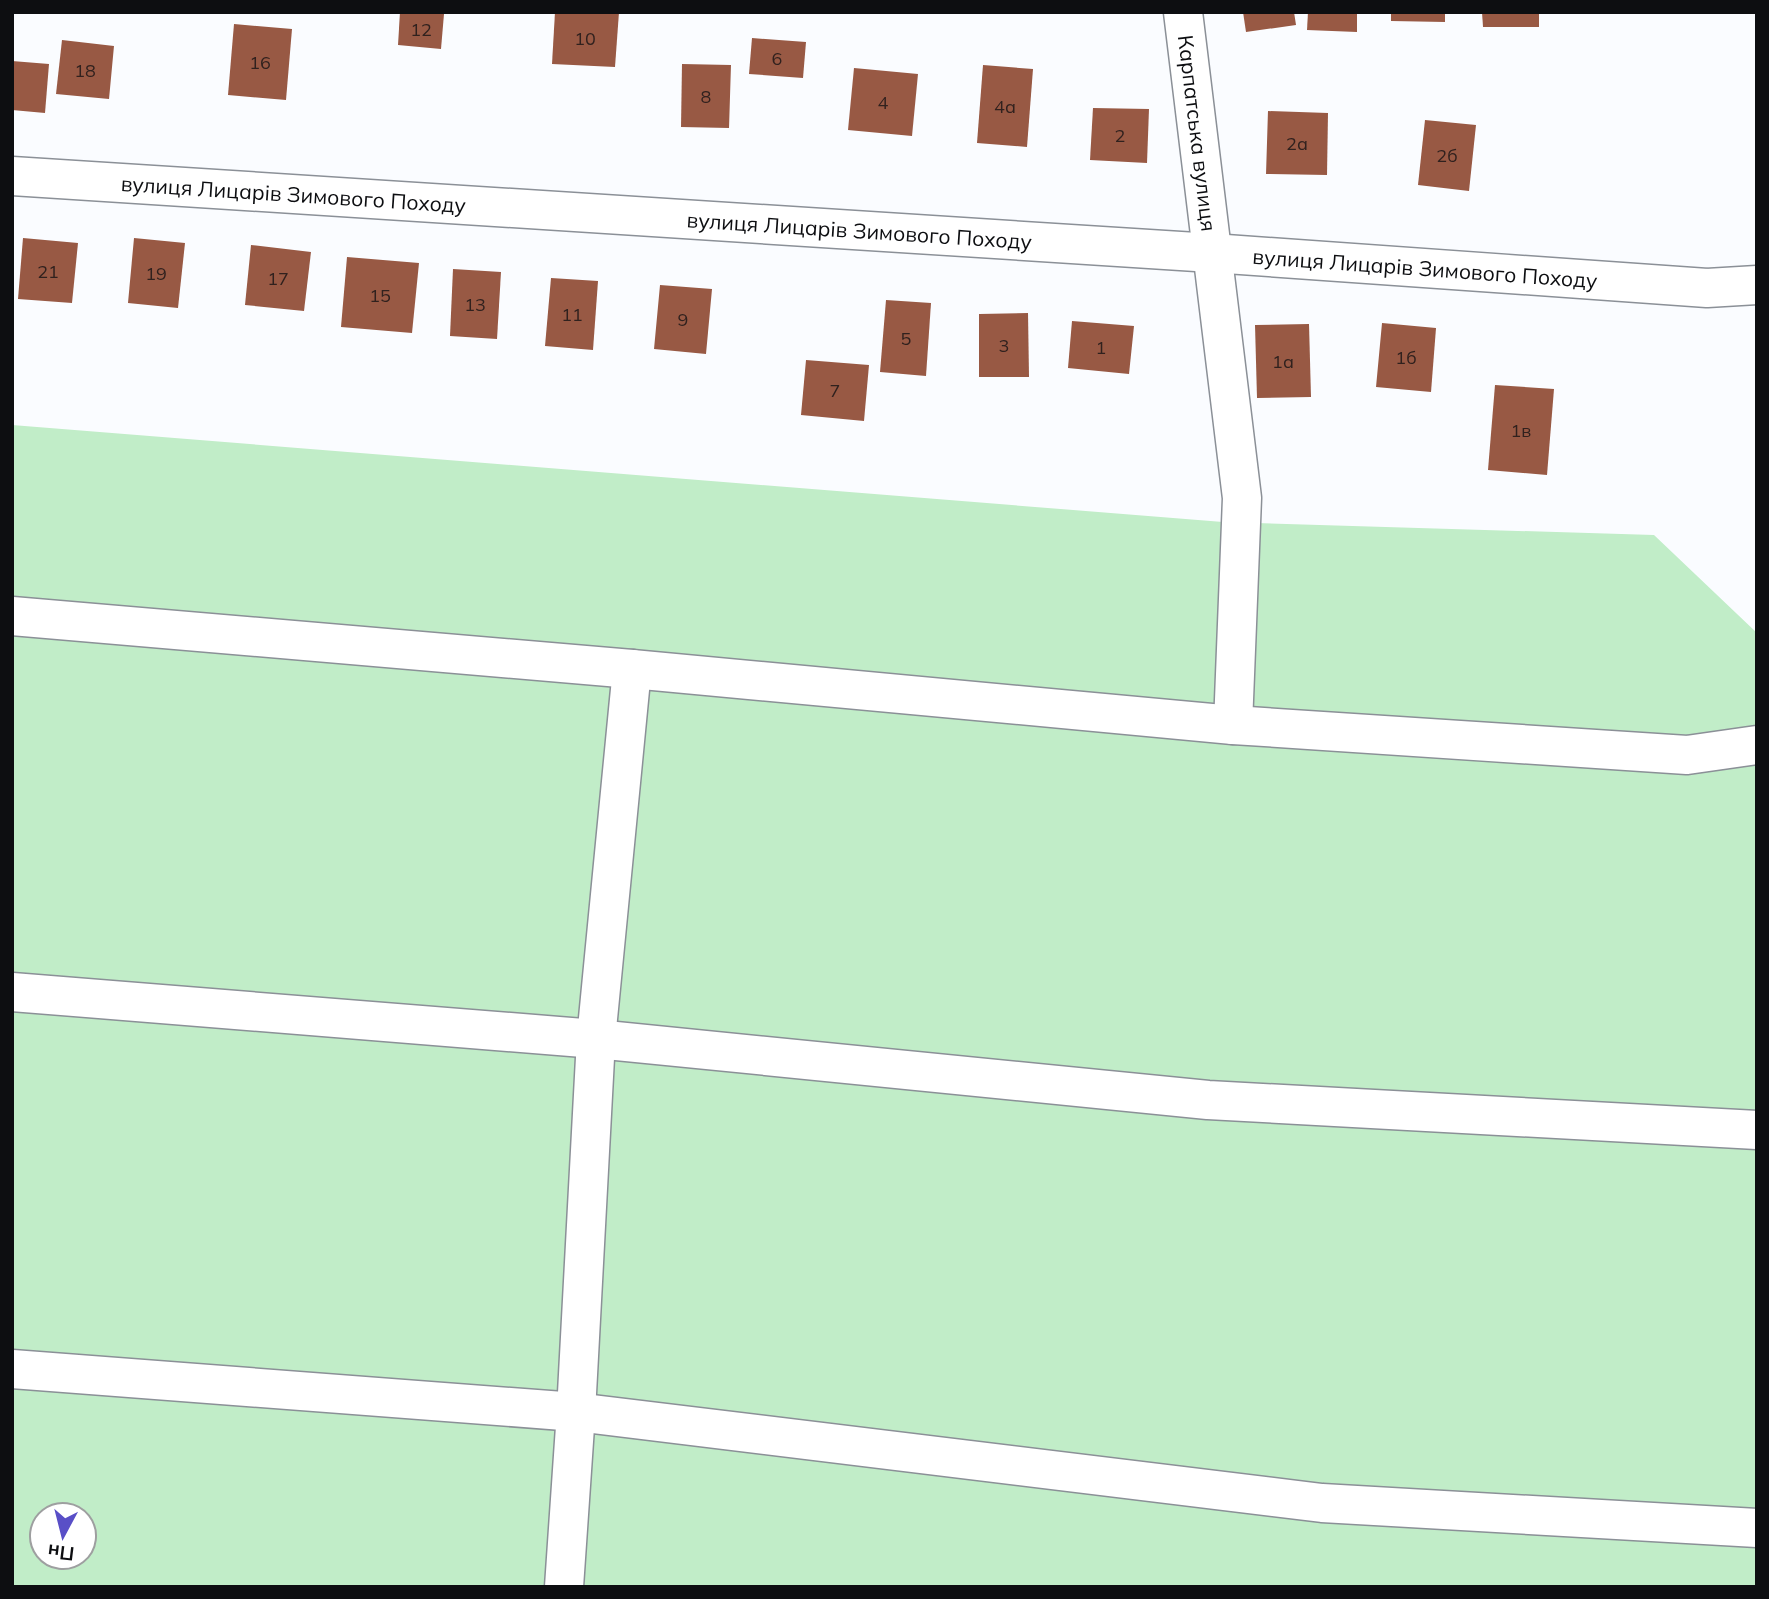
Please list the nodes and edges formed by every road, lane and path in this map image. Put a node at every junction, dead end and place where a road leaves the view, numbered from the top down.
1 (1183, 12) edge
2 (12, 176) edge
3 (1212, 253) junction
4 (1757, 285) edge
5 (12, 616) edge
6 (632, 669) junction
7 (1233, 725) junction
8 (1757, 745) edge
9 (12, 992) edge
10 (596, 1039) junction
11 (1757, 1130) edge
12 (12, 1369) edge
13 (576, 1412) junction
14 (1757, 1528) edge
15 (564, 1587) edge

1 - 3 street, Карпатська вулиця
2 - 3 street, вулиця Лицарів Зимового Походу
3 - 4 street, вулиця Лицарів Зимового Походу
3 - 7 street, Карпатська вулиця
5 - 6 street
6 - 7 street
6 - 10 street
7 - 8 street
9 - 10 street
10 - 11 street
10 - 13 street
12 - 13 street
13 - 14 street
13 - 15 street

